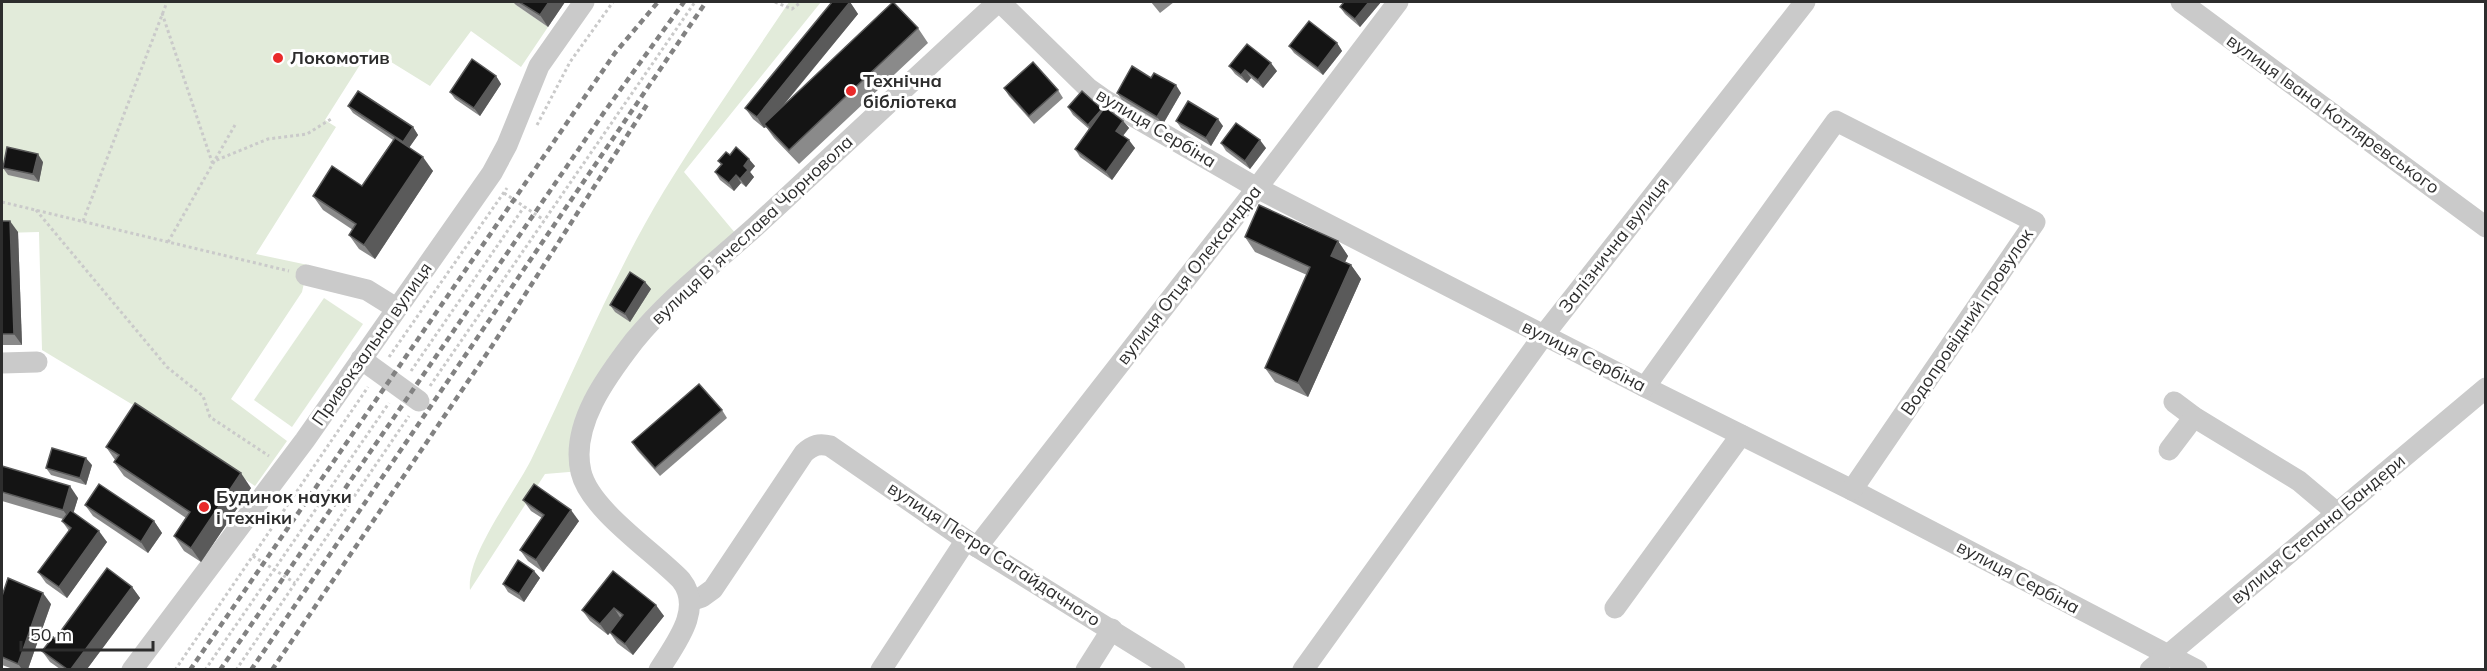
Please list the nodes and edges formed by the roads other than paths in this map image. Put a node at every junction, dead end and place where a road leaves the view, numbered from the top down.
1 (584, 2) edge
2 (999, 2) edge
3 (1398, 2) edge
4 (1805, 2) edge
5 (2181, 2) edge
6 (1257, 188) junction
7 (2486, 227) edge
8 (306, 275) road end
9 (396, 308) junction
10 (1543, 336) junction
11 (361, 359) junction
12 (37, 362) dead end
13 (2, 363) edge
14 (1645, 387) junction
15 (2486, 388) edge
16 (419, 401) dead end
17 (2174, 402) dead end
18 (2194, 417) junction
19 (1741, 435) junction
20 (2169, 450) dead end
21 (1851, 490) junction
22 (2337, 513) junction
23 (972, 544) junction
24 (690, 601) junction
25 (1616, 608) dead end
26 (1112, 629) junction
27 (2168, 655) junction
28 (132, 669) edge
29 (659, 669) edge
30 (881, 669) edge
31 (1086, 669) edge
32 (1175, 669) edge
33 (1303, 669) edge
34 (2150, 669) edge
35 (2197, 669) edge

1 - 9 street, Привокзальна вулиця
2 - 6 street, вулиця Сербіна
2 - 24 street, вулиця Вʼячеслава Чорновола
3 - 6 street, вулиця Отця Олександра
4 - 10 street, Залізнична вулиця
5 - 7 street, вулиця Івана Котляревського
6 - 10 street, вулиця Сербіна
6 - 23 street, вулиця Отця Олександра
8 - 9 street
9 - 11 street, Привокзальна вулиця
10 - 14 street, вулиця Сербіна
10 - 33 street, Залізнична вулиця
11 - 16 street
11 - 28 street, Привокзальна вулиця
12 - 13 street
14 - 19 street, вулиця Сербіна
14 - 21 street, Водопровідний провулок
15 - 22 street, вулиця Степана Бандери
17 - 18 street
18 - 20 street
18 - 22 street
19 - 21 street, вулиця Сербіна
19 - 25 street
21 - 27 street, вулиця Сербіна
22 - 27 street, вулиця Степана Бандери
23 - 24 street, вулиця Петра Сагайдачного
23 - 26 street, вулиця Петра Сагайдачного
23 - 30 street, вулиця Отця Олександра
24 - 29 street
26 - 31 street
26 - 32 street, вулиця Петра Сагайдачного
27 - 34 street, вулиця Степана Бандери
27 - 35 street, вулиця Сербіна

